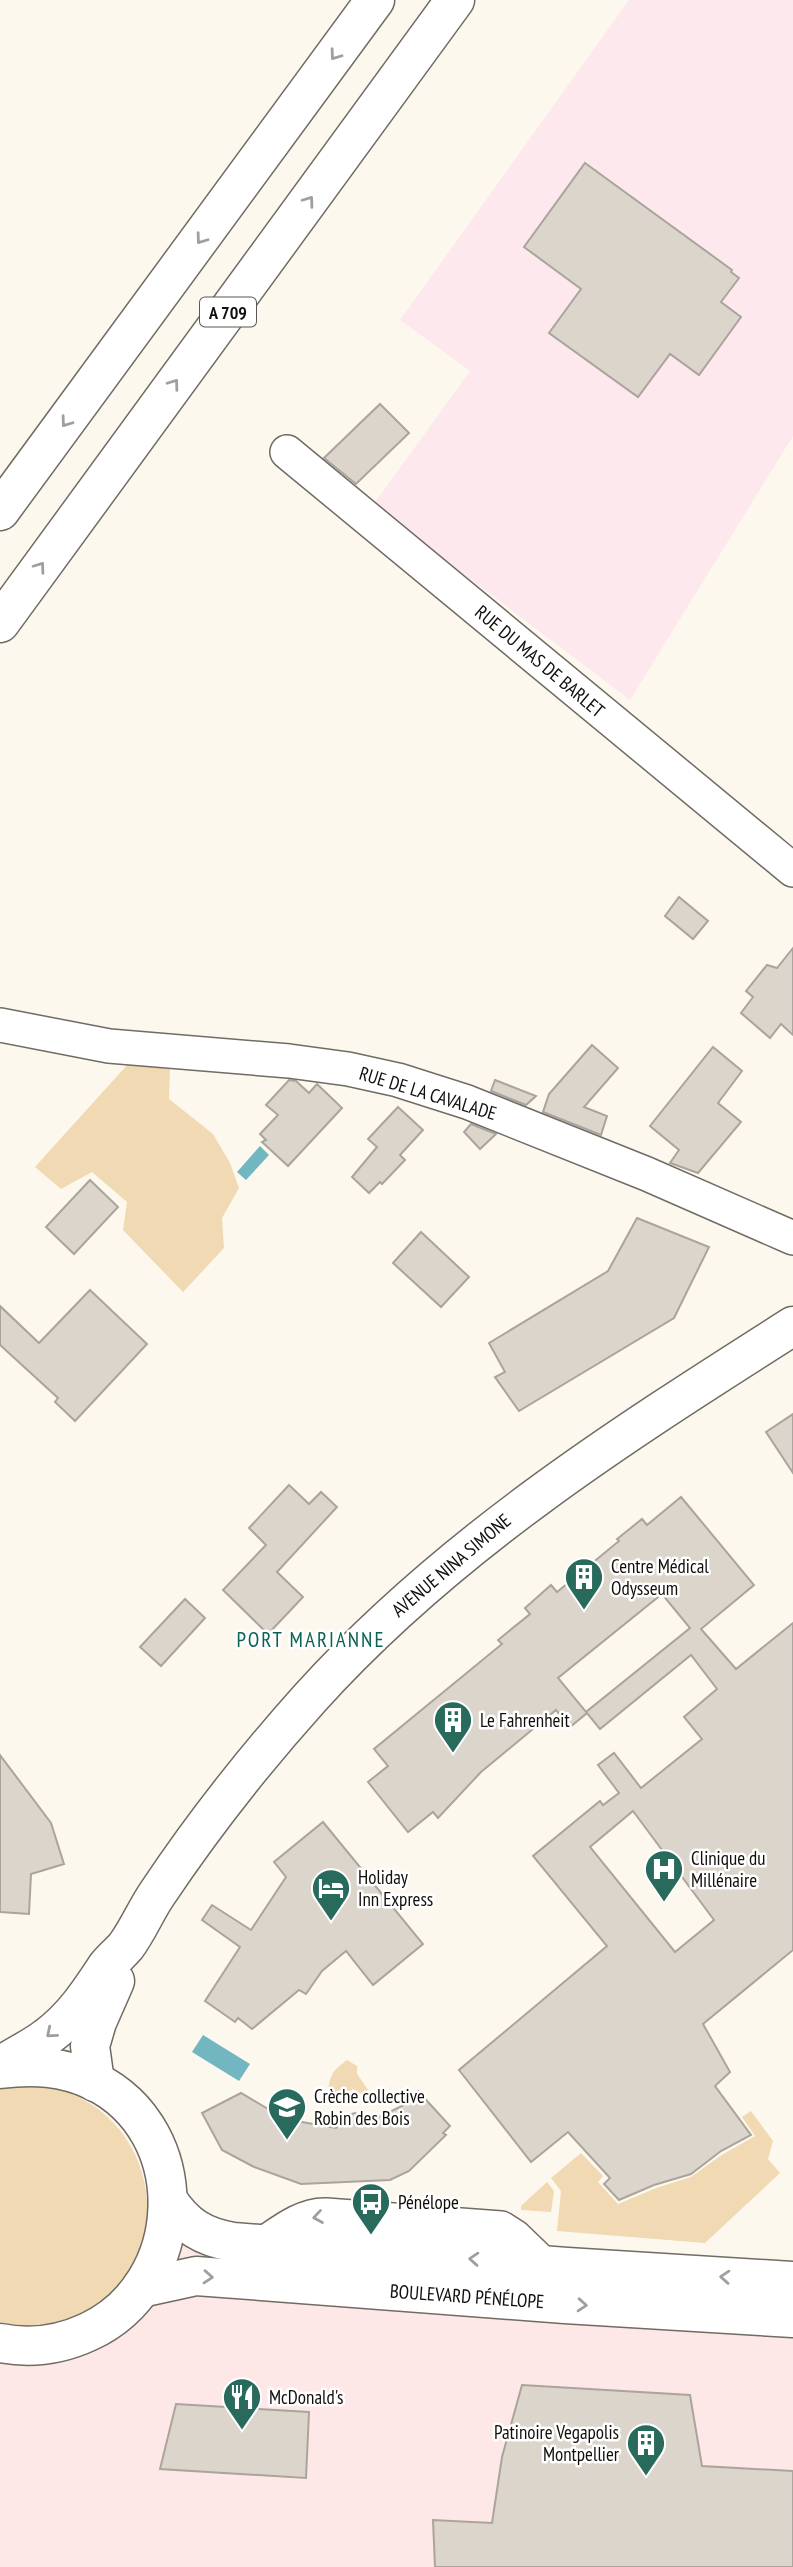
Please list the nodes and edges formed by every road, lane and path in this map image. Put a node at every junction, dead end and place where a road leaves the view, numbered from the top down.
1 (375, 0) edge
2 (455, 0) edge
3 (287, 452) dead end
4 (0, 510) edge
5 (0, 623) edge
6 (793, 870) edge
7 (0, 1025) edge
8 (793, 1238) edge
9 (793, 1326) edge
10 (127, 1945) junction
11 (0, 2067) edge
12 (95, 2082) junction
13 (168, 2200) junction
14 (793, 2281) edge
15 (141, 2288) junction
16 (793, 2318) edge
17 (0, 2343) edge

1 -> 4 main road
5 -> 2 main road, A 709
3 - 6 street, RUE DU MAS DE BARLET
7 - 8 street, RUE DE LA CAVALADE
9 - 10 main road, AVENUE NINA SIMONE
10 -> 11 main road, AVENUE NINA SIMONE
10 - 12 main road, AVENUE NINA SIMONE
11 - 12 main road
12 - 13 main road
14 -> 13 main road, BOULEVARD PÉNÉLOPE
13 - 15 main road
15 -> 16 main road, BOULEVARD PÉNÉLOPE
15 - 17 main road

